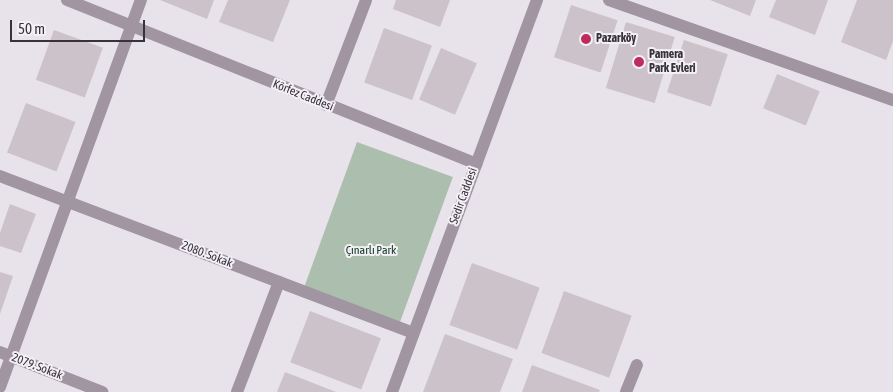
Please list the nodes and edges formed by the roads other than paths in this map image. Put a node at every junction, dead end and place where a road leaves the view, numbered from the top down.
1 (67, 0) edge
2 (140, 0) edge
3 (366, 0) edge
4 (537, 0) edge
5 (609, 0) edge
6 (132, 24) junction
7 (893, 100) edge
8 (326, 105) junction
9 (476, 164) junction
10 (0, 176) edge
11 (66, 202) junction
12 (279, 282) junction
13 (414, 333) junction
14 (6, 354) edge
15 (637, 365) dead end
16 (0, 387) edge
17 (98, 391) edge
18 (237, 392) edge
19 (392, 392) edge
20 (626, 392) edge

1 - 6 street, Körfez Caddesi
2 - 6 street
3 - 8 street
4 - 9 street, Sedir Caddesi
5 - 7 street
6 - 8 street, Körfez Caddesi
6 - 11 street
8 - 9 street, Körfez Caddesi
9 - 13 street, Sedir Caddesi
10 - 11 street, 2080. Sokak
11 - 12 street, 2080. Sokak
11 - 14 street
12 - 13 street, 2080. Sokak
12 - 18 street
13 - 19 street, Sedir Caddesi
14 - 16 street
14 - 17 street, 2079. Sokak
15 - 20 street

